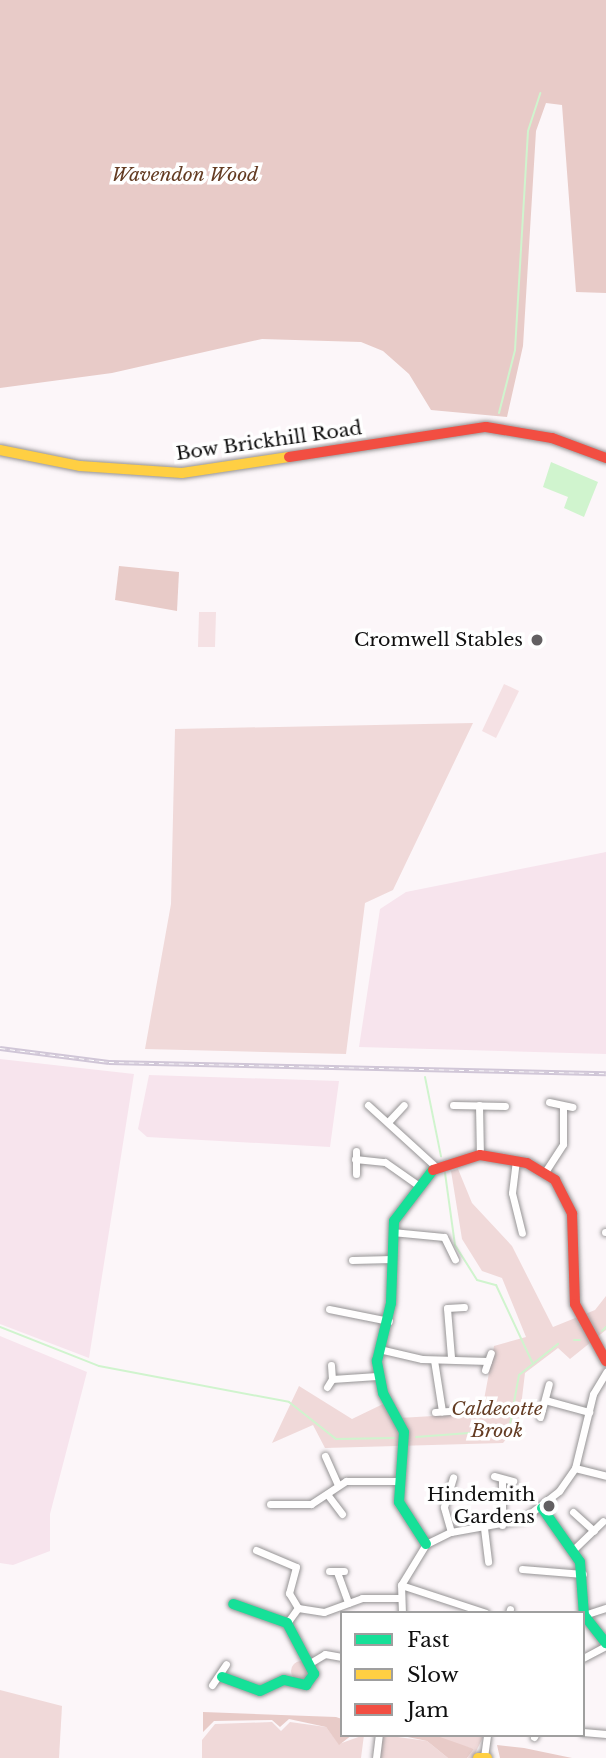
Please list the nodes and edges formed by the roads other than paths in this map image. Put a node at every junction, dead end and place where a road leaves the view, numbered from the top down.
1 (0, 450) edge
2 (606, 458) edge
3 (549, 1102) dead end
4 (368, 1105) dead end
5 (404, 1105) dead end
6 (453, 1105) dead end
7 (479, 1105) junction
8 (505, 1106) dead end
9 (563, 1107) junction
10 (572, 1107) dead end
11 (388, 1122) junction
12 (480, 1155) junction
13 (516, 1160) junction
14 (436, 1167) junction
15 (545, 1172) junction
16 (356, 1174) dead end
17 (416, 1184) junction
18 (392, 1232) junction
19 (522, 1233) dead end
20 (391, 1259) junction
21 (455, 1259) dead end
22 (352, 1260) dead end
23 (464, 1307) dead end
24 (437, 1308) dead end
25 (447, 1308) junction
26 (329, 1309) dead end
27 (340, 1311) junction
28 (336, 1321) dead end
29 (389, 1321) junction
30 (379, 1349) junction
31 (451, 1357) junction
32 (434, 1360) junction
33 (606, 1361) edge
34 (331, 1365) dead end
35 (485, 1370) dead end
36 (606, 1372) edge
37 (377, 1376) junction
38 (331, 1379) junction
39 (549, 1384) dead end
40 (327, 1387) dead end
41 (545, 1400) junction
42 (442, 1411) dead end
43 (589, 1412) junction
44 (540, 1417) dead end
45 (325, 1456) dead end
46 (575, 1468) junction
47 (494, 1476) dead end
48 (606, 1476) edge
49 (397, 1480) junction
50 (502, 1481) junction
51 (513, 1481) dead end
52 (337, 1483) junction
53 (453, 1484) dead end
54 (327, 1494) junction
55 (275, 1501) dead end
56 (542, 1508) junction
57 (573, 1512) dead end
58 (342, 1514) dead end
59 (603, 1521) dead end
60 (502, 1525) junction
61 (484, 1528) junction
62 (594, 1531) junction
63 (451, 1532) junction
64 (426, 1544) junction
65 (497, 1546) dead end
66 (487, 1547) junction
67 (574, 1549) junction
68 (256, 1550) dead end
69 (488, 1562) dead end
70 (522, 1569) dead end
71 (337, 1572) dead end
72 (583, 1574) junction
73 (401, 1585) junction
74 (400, 1598) junction
75 (239, 1602) dead end
76 (348, 1603) junction
77 (298, 1608) junction
78 (606, 1608) edge
79 (402, 1611) edge
80 (479, 1611) edge
81 (584, 1611) edge
82 (585, 1615) edge
83 (585, 1616) edge
84 (287, 1623) junction
85 (606, 1645) edge
86 (340, 1657) edge
87 (585, 1657) edge
88 (310, 1663) junction
89 (226, 1664) dead end
90 (222, 1677) junction
91 (212, 1685) dead end
92 (585, 1732) edge
93 (606, 1734) edge
94 (379, 1737) edge
95 (487, 1737) edge
96 (376, 1758) edge
97 (483, 1758) edge

1 - 2 street, Bow Brickhill Road
3 - 9 street
4 - 11 street
5 - 11 street
6 - 7 street
7 - 8 street
7 - 12 street
9 - 10 street
9 - 15 street
11 - 14 street
12 - 13 street
12 - 14 street
13 - 15 street
13 - 19 street
14 - 17 street
15 - 33 street
16 - 17 street
17 - 18 street
18 - 20 street
18 - 21 street
20 - 22 street
20 - 29 street
23 - 25 street
24 - 25 street
25 - 31 street
26 - 27 street
27 - 28 street
27 - 29 street
29 - 30 street
30 - 32 street
30 - 37 street
31 - 32 street
31 - 35 street
32 - 42 street
34 - 38 street
36 - 43 street
37 - 38 street
37 - 49 street
38 - 40 street
39 - 41 street
41 - 43 street
41 - 44 street
43 - 46 street
45 - 52 street
46 - 48 street
46 - 56 street
47 - 50 street
49 - 52 street
49 - 64 street
50 - 51 street
50 - 60 street
52 - 54 street
53 - 63 street
54 - 55 street
54 - 58 street
56 - 60 street
56 - 67 street
57 - 62 street
59 - 62 street
60 - 61 street
61 - 63 street
61 - 66 street
62 - 67 street
63 - 64 street
64 - 73 street
65 - 66 street
66 - 69 street
67 - 72 street
68 - 77 street
70 - 72 street
71 - 76 street
72 - 81 street
73 - 74 street
73 - 80 street
74 - 76 street
74 - 79 street
75 - 84 street
76 - 77 street
77 - 84 street
78 - 82 street
83 - 85 street
84 - 88 street
85 - 87 street
86 - 88 street
88 - 90 street
89 - 90 street
90 - 91 street
92 - 93 street
94 - 96 street
95 - 97 street

